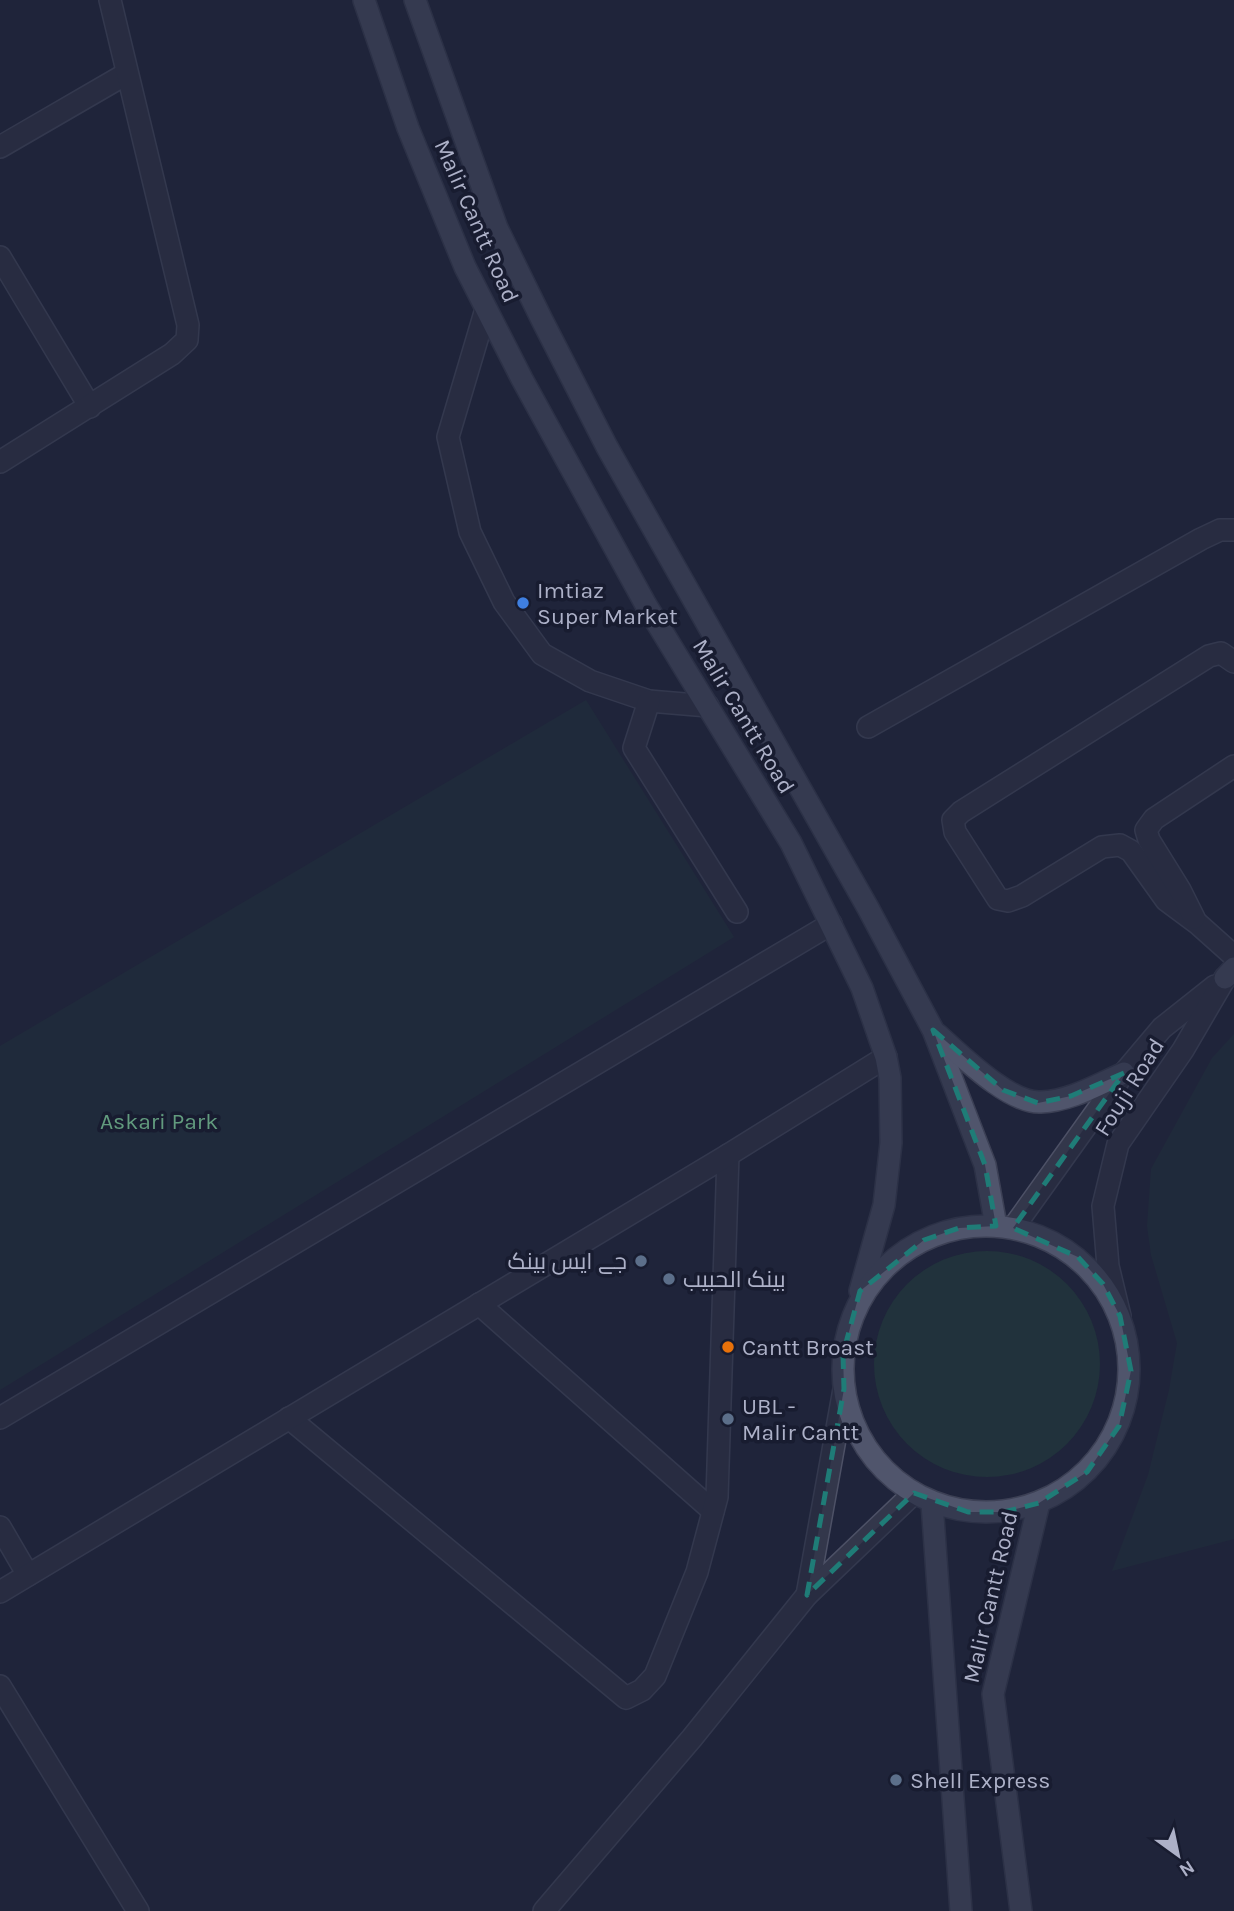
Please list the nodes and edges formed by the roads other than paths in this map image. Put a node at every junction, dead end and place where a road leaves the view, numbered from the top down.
1 (110, 0) edge
2 (364, 0) edge
3 (415, 0) edge
4 (126, 74) junction
5 (0, 148) edge
6 (0, 257) edge
7 (486, 309) junction
8 (90, 407) junction
9 (0, 462) edge
10 (1234, 530) edge
11 (1234, 662) edge
12 (649, 701) junction
13 (708, 706) junction
14 (868, 727) dead end
15 (1234, 766) edge
16 (737, 912) dead end
17 (1196, 923) junction
18 (831, 924) junction
19 (1234, 956) edge
20 (1230, 973) edge
21 (933, 1030) junction
22 (886, 1057) junction
23 (1124, 1073) junction
24 (728, 1155) junction
25 (1004, 1227) junction
26 (860, 1291) junction
27 (479, 1304) junction
28 (1120, 1316) junction
29 (844, 1389) junction
30 (0, 1418) edge
31 (289, 1418) junction
32 (923, 1498) junction
33 (1039, 1503) junction
34 (713, 1511) junction
35 (0, 1527) edge
36 (28, 1576) junction
37 (0, 1592) edge
38 (807, 1595) junction
39 (0, 1686) edge
40 (138, 1911) edge
41 (544, 1911) edge
42 (961, 1911) edge
43 (1021, 1911) edge

1 - 4 street
2 - 7 main road, Malir Cantt Road
3 - 21 main road, Malir Cantt Road
4 - 5 street
4 - 8 street
6 - 8 street
7 - 12 street
7 - 13 main road, Malir Cantt Road
8 - 9 street
10 - 14 street
11 - 17 street
12 - 13 street
12 - 16 street
13 - 18 main road, Malir Cantt Road
15 - 17 street
17 - 19 street
18 - 22 main road, Malir Cantt Road
18 - 30 street
20 - 23 street, Fouji Road
20 - 28 street, Fouji Road
21 - 23 main road
21 - 25 main road, Malir Cantt Road
22 - 24 street
22 - 26 main road, Malir Cantt Road
23 - 25 street, Fouji Road
24 - 27 street
24 - 34 street
25 - 26 main road
25 - 28 main road
26 - 29 main road, Malir Cantt Road
27 - 31 street
27 - 34 street
28 - 33 main road
29 - 32 main road, Malir Cantt Road
29 - 38 street
31 - 34 street
31 - 36 street
32 - 33 main road
32 - 38 street
32 - 42 main road, Malir Cantt Road
33 - 43 main road, Malir Cantt Road
35 - 36 street
36 - 37 street
38 - 41 street
39 - 40 street

